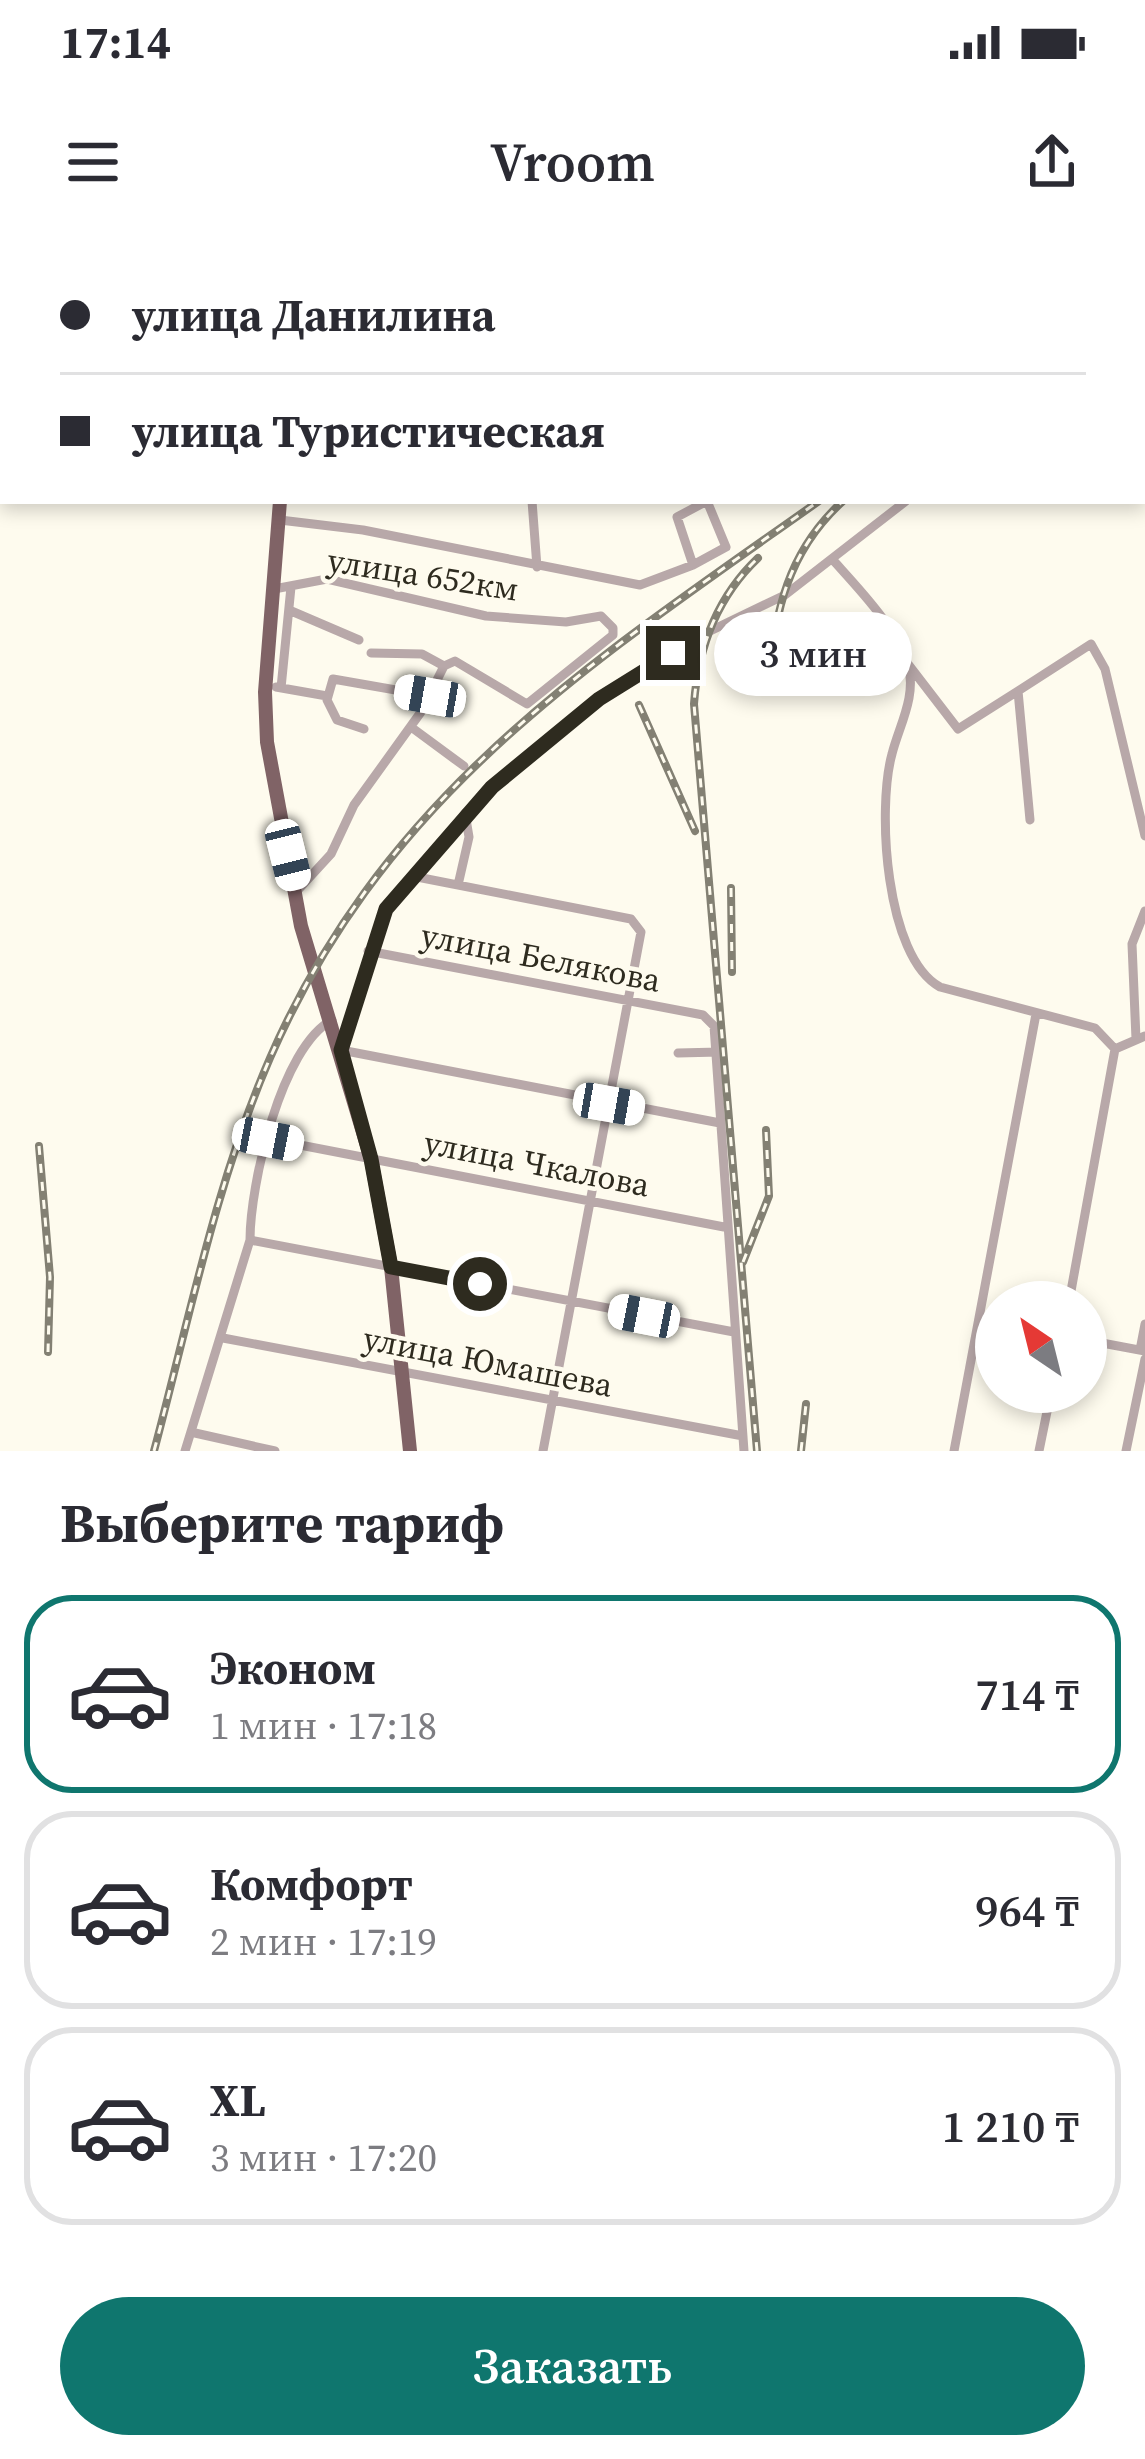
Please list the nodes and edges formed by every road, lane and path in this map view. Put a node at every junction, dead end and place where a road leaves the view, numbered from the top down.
1 (276, 504) edge
2 (532, 504) edge
3 (702, 504) edge
4 (708, 504) edge
5 (902, 504) edge
6 (280, 520) junction
7 (833, 560) junction
8 (693, 565) junction
9 (537, 567) junction
10 (291, 587) junction
11 (274, 589) junction
12 (289, 610) junction
13 (358, 640) dead end
14 (371, 653) dead end
15 (908, 664) junction
16 (444, 666) junction
17 (273, 687) junction
18 (1018, 692) junction
19 (327, 696) junction
20 (430, 696) junction
21 (411, 727) junction
22 (364, 729) dead end
23 (464, 766) dead end
24 (465, 813) junction
25 (1030, 820) dead end
26 (1145, 836) edge
27 (412, 876) junction
28 (458, 885) junction
29 (297, 891) junction
30 (1145, 911) edge
31 (368, 951) junction
32 (628, 1004) junction
33 (1036, 1014) junction
34 (332, 1020) junction
35 (1140, 1038) edge
36 (1115, 1049) junction
37 (341, 1050) junction
38 (719, 1052) junction
39 (678, 1053) dead end
40 (609, 1104) junction
41 (720, 1123) junction
42 (268, 1139) junction
43 (371, 1159) junction
44 (590, 1201) junction
45 (724, 1227) junction
46 (250, 1240) junction
47 (391, 1267) junction
48 (987, 1281) edge
49 (1073, 1281) edge
50 (570, 1301) junction
51 (1145, 1324) edge
52 (734, 1332) junction
53 (223, 1338) junction
54 (1107, 1345) edge
55 (975, 1351) edge
56 (1143, 1353) edge
57 (402, 1372) junction
58 (552, 1400) junction
59 (1047, 1413) edge
60 (195, 1433) junction
61 (743, 1436) junction
62 (185, 1451) edge
63 (275, 1451) edge
64 (410, 1451) edge
65 (543, 1451) edge
66 (744, 1451) edge
67 (954, 1451) edge
68 (1039, 1451) edge
69 (1126, 1451) edge

1 - 6 main road
2 - 9 street
3 - 8 street
4 - 8 street
5 - 7 street
6 - 9 street
6 - 11 main road
7 - 15 street
7 - 24 street
8 - 9 street
10 - 11 street, улица 652км
10 - 12 street, улица 652км
10 - 16 street, улица 652км
11 - 17 main road
12 - 13 street, улица 652км
12 - 17 street, улица 652км
14 - 16 street, улица 652км
15 - 18 street
15 - 33 street
16 - 20 street
17 - 19 street
17 - 29 main road
18 - 25 street
18 - 26 street
19 - 20 street
19 - 22 street
20 - 21 street
21 - 23 street
21 - 29 street
24 - 27 street
24 - 28 street
27 - 28 street
27 - 31 street
28 - 32 street
29 - 34 main road
30 - 35 street
31 - 32 street, улица Белякова
31 - 37 street
32 - 38 street, улица Белякова
32 - 40 street
33 - 36 street
33 - 48 street
34 - 37 main road
34 - 42 street
35 - 36 street
36 - 49 street
37 - 40 street
37 - 43 main road
38 - 39 street
38 - 41 street
40 - 41 street
40 - 44 street
41 - 45 street
42 - 43 street, улица Чкалова
42 - 46 street
43 - 44 street, улица Чкалова
43 - 47 main road
44 - 45 street, улица Чкалова
44 - 50 street
45 - 52 street
46 - 47 street
46 - 53 street
47 - 50 street
47 - 57 main road
50 - 52 street
50 - 58 street
51 - 56 street
52 - 61 street
53 - 57 street, улица Юмашева
53 - 60 street
54 - 56 street
55 - 67 street
56 - 69 street
57 - 58 street, улица Юмашева
57 - 64 main road
58 - 61 street, улица Юмашева
58 - 65 street
59 - 68 street
60 - 62 street
60 - 63 street
61 - 66 street

